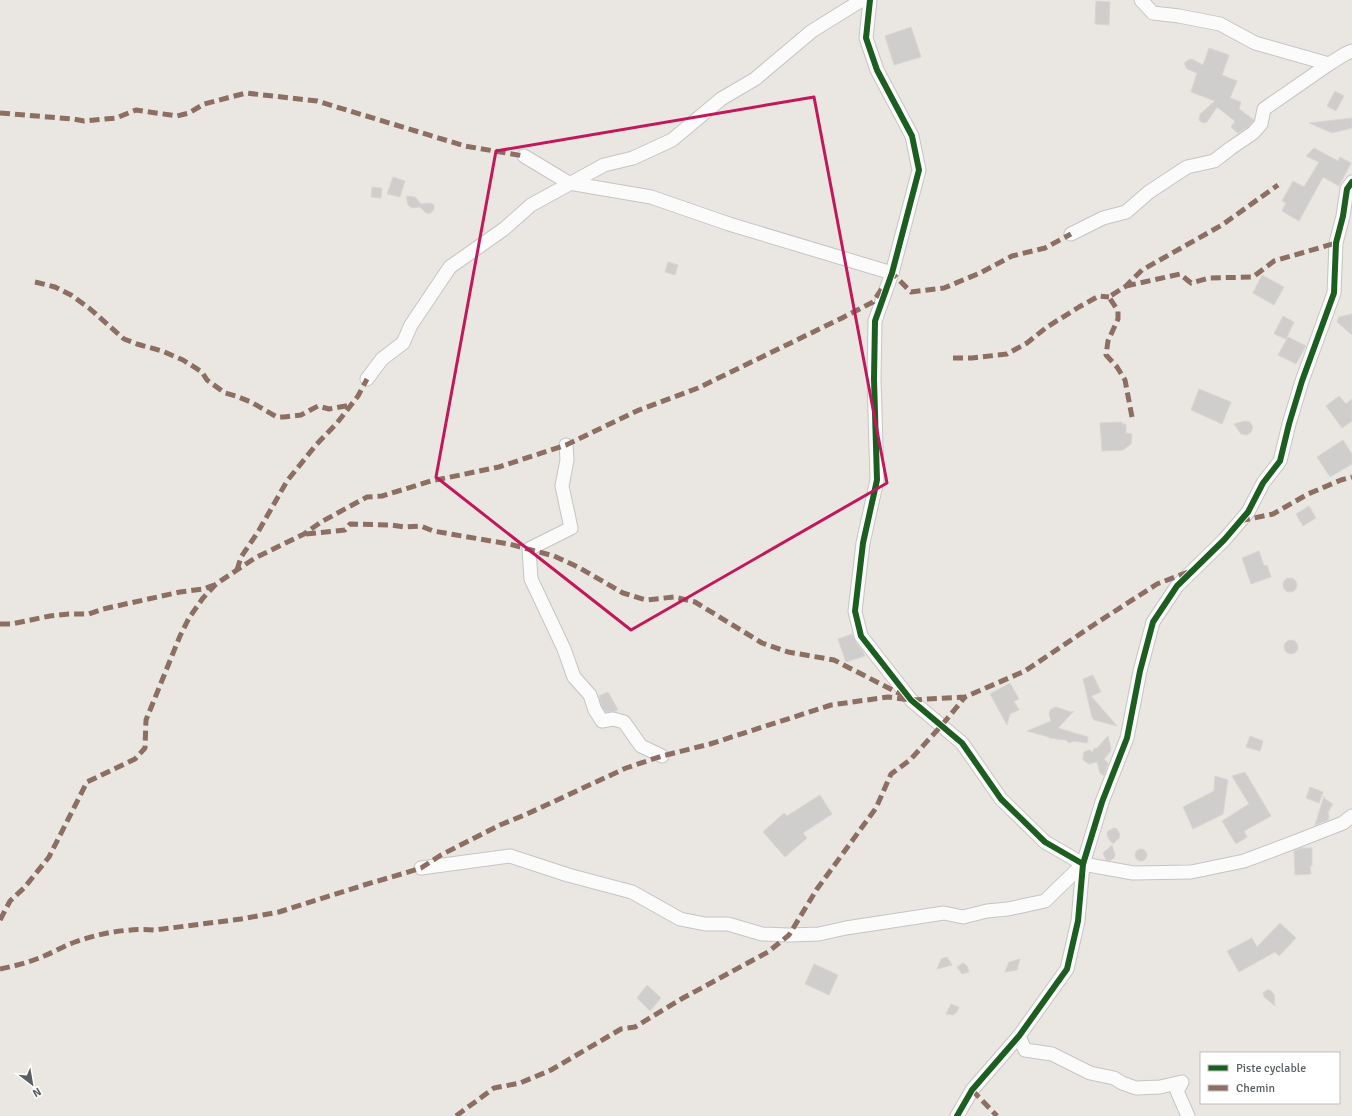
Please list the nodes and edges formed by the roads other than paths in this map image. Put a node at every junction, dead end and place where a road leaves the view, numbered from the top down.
1 (862, 0) edge
2 (870, 0) edge
3 (1141, 0) edge
4 (1352, 51) edge
5 (1329, 64) junction
6 (524, 156) dead end
7 (1352, 182) edge
8 (569, 183) junction
9 (1071, 234) dead end
10 (892, 273) junction
11 (367, 379) dead end
12 (566, 445) dead end
13 (662, 756) dead end
14 (1352, 816) edge
15 (1083, 864) junction
16 (421, 868) dead end
17 (1019, 1036) junction
18 (957, 1116) edge
19 (1188, 1116) edge

1 - 8 street
2 - 10 street
3 - 5 street
4 - 5 street
5 - 9 street
6 - 8 street
7 - 15 street
8 - 10 street
8 - 11 street
10 - 15 street
12 - 13 street
14 - 15 street
15 - 16 street
15 - 17 street
17 - 18 street
17 - 19 street

